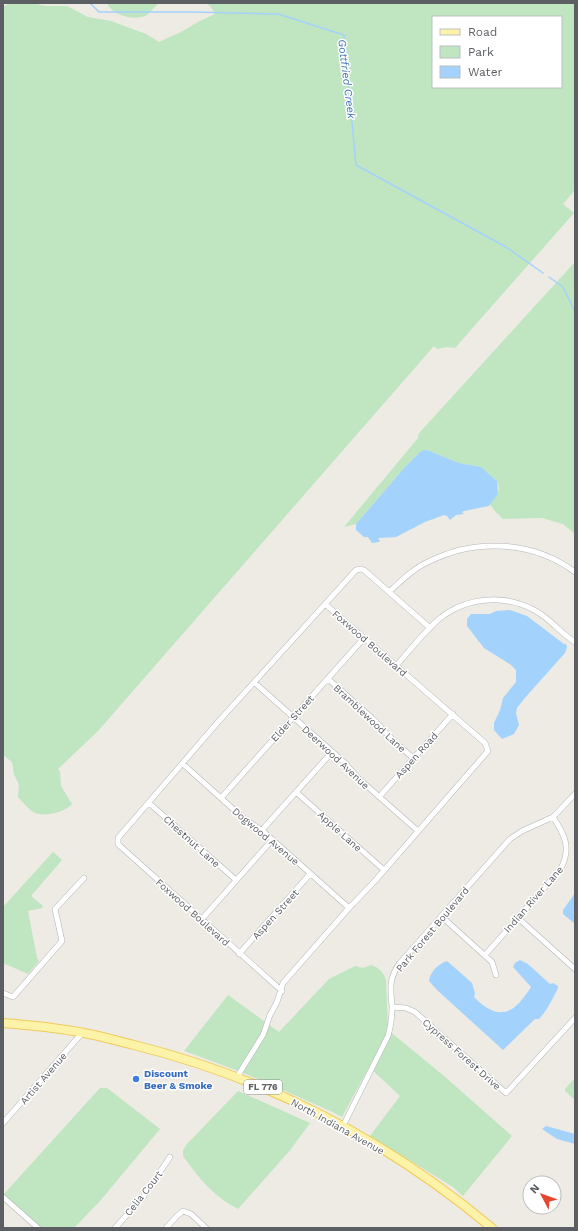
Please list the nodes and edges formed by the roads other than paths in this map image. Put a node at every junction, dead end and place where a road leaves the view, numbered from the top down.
1 (575, 572) edge
2 (389, 592) junction
3 (325, 604) junction
4 (430, 628) junction
5 (364, 638) junction
6 (575, 642) edge
7 (396, 666) junction
8 (328, 679) junction
9 (255, 683) junction
10 (453, 714) junction
11 (293, 717) junction
12 (332, 752) junction
13 (413, 758) junction
14 (183, 764) junction
15 (296, 792) junction
16 (575, 794) edge
17 (379, 797) junction
18 (221, 798) junction
19 (148, 802) junction
20 (552, 817) junction
21 (262, 830) junction
22 (418, 831) junction
23 (272, 840) junction
24 (384, 870) junction
25 (310, 874) junction
26 (84, 878) dead end
27 (236, 880) junction
28 (349, 908) junction
29 (441, 916) junction
30 (518, 918) junction
31 (202, 919) junction
32 (239, 954) junction
33 (485, 955) junction
34 (575, 969) edge
35 (496, 975) dead end
36 (282, 991) junction
37 (3, 993) edge
38 (392, 1007) junction
39 (575, 1018) edge
40 (3, 1023) edge
41 (83, 1032) junction
42 (237, 1077) junction
43 (3, 1123) edge
44 (343, 1126) junction
45 (170, 1157) dead end
46 (3, 1197) edge
47 (38, 1228) edge
48 (115, 1228) edge
49 (166, 1228) edge
50 (206, 1228) edge
51 (492, 1228) edge

1 - 2 street
2 - 3 street
2 - 4 street
3 - 5 street, Foxwood Boulevard
3 - 9 street, Foxwood Boulevard
4 - 6 street
4 - 7 street
5 - 7 street, Foxwood Boulevard
5 - 8 street, Elder Street
7 - 10 street, Foxwood Boulevard
8 - 11 street, Elder Street
8 - 13 street, Bramblewood Lane
9 - 11 street, Deerwood Avenue
9 - 14 street, Foxwood Boulevard
10 - 13 street, Aspen Road
10 - 22 street, Foxwood Boulevard
11 - 12 street, Deerwood Avenue
11 - 18 street, Elder Street
12 - 15 street
12 - 17 street, Deerwood Avenue
13 - 17 street, Aspen Road
14 - 18 street, Dogwood Avenue
14 - 19 street, Foxwood Boulevard
15 - 21 street
15 - 24 street, Apple Lane
16 - 20 street, Park Forest Boulevard
17 - 22 street, Deerwood Avenue
18 - 21 street, Dogwood Avenue
19 - 27 street, Chestnut Lane
19 - 31 street, Foxwood Boulevard
20 - 29 street, Park Forest Boulevard
20 - 30 street, Indian River Lane
21 - 23 street, Dogwood Avenue
22 - 24 street, Foxwood Boulevard
23 - 25 street, Dogwood Avenue
23 - 27 street
24 - 28 street, Foxwood Boulevard
25 - 28 street, Dogwood Avenue
25 - 32 street, Aspen Street
26 - 37 street
27 - 31 street
28 - 36 street, Foxwood Boulevard
29 - 33 street
29 - 38 street, Park Forest Boulevard
30 - 33 street, Indian River Lane
30 - 34 street
31 - 32 street, Foxwood Boulevard
32 - 36 street, Foxwood Boulevard
33 - 35 street
36 - 42 street, Foxwood Boulevard
38 - 39 street, Cypress Forest Drive
38 - 44 street, Park Forest Boulevard
40 - 41 main road, North Indiana Avenue / FL 776
41 - 42 main road, North Indiana Avenue / FL 776
41 - 43 street, Artist Avenue
42 - 44 main road, North Indiana Avenue / FL 776
44 - 51 main road, North Indiana Avenue / FL 776
45 - 48 street, Celia Court
46 - 47 street
49 - 50 street

